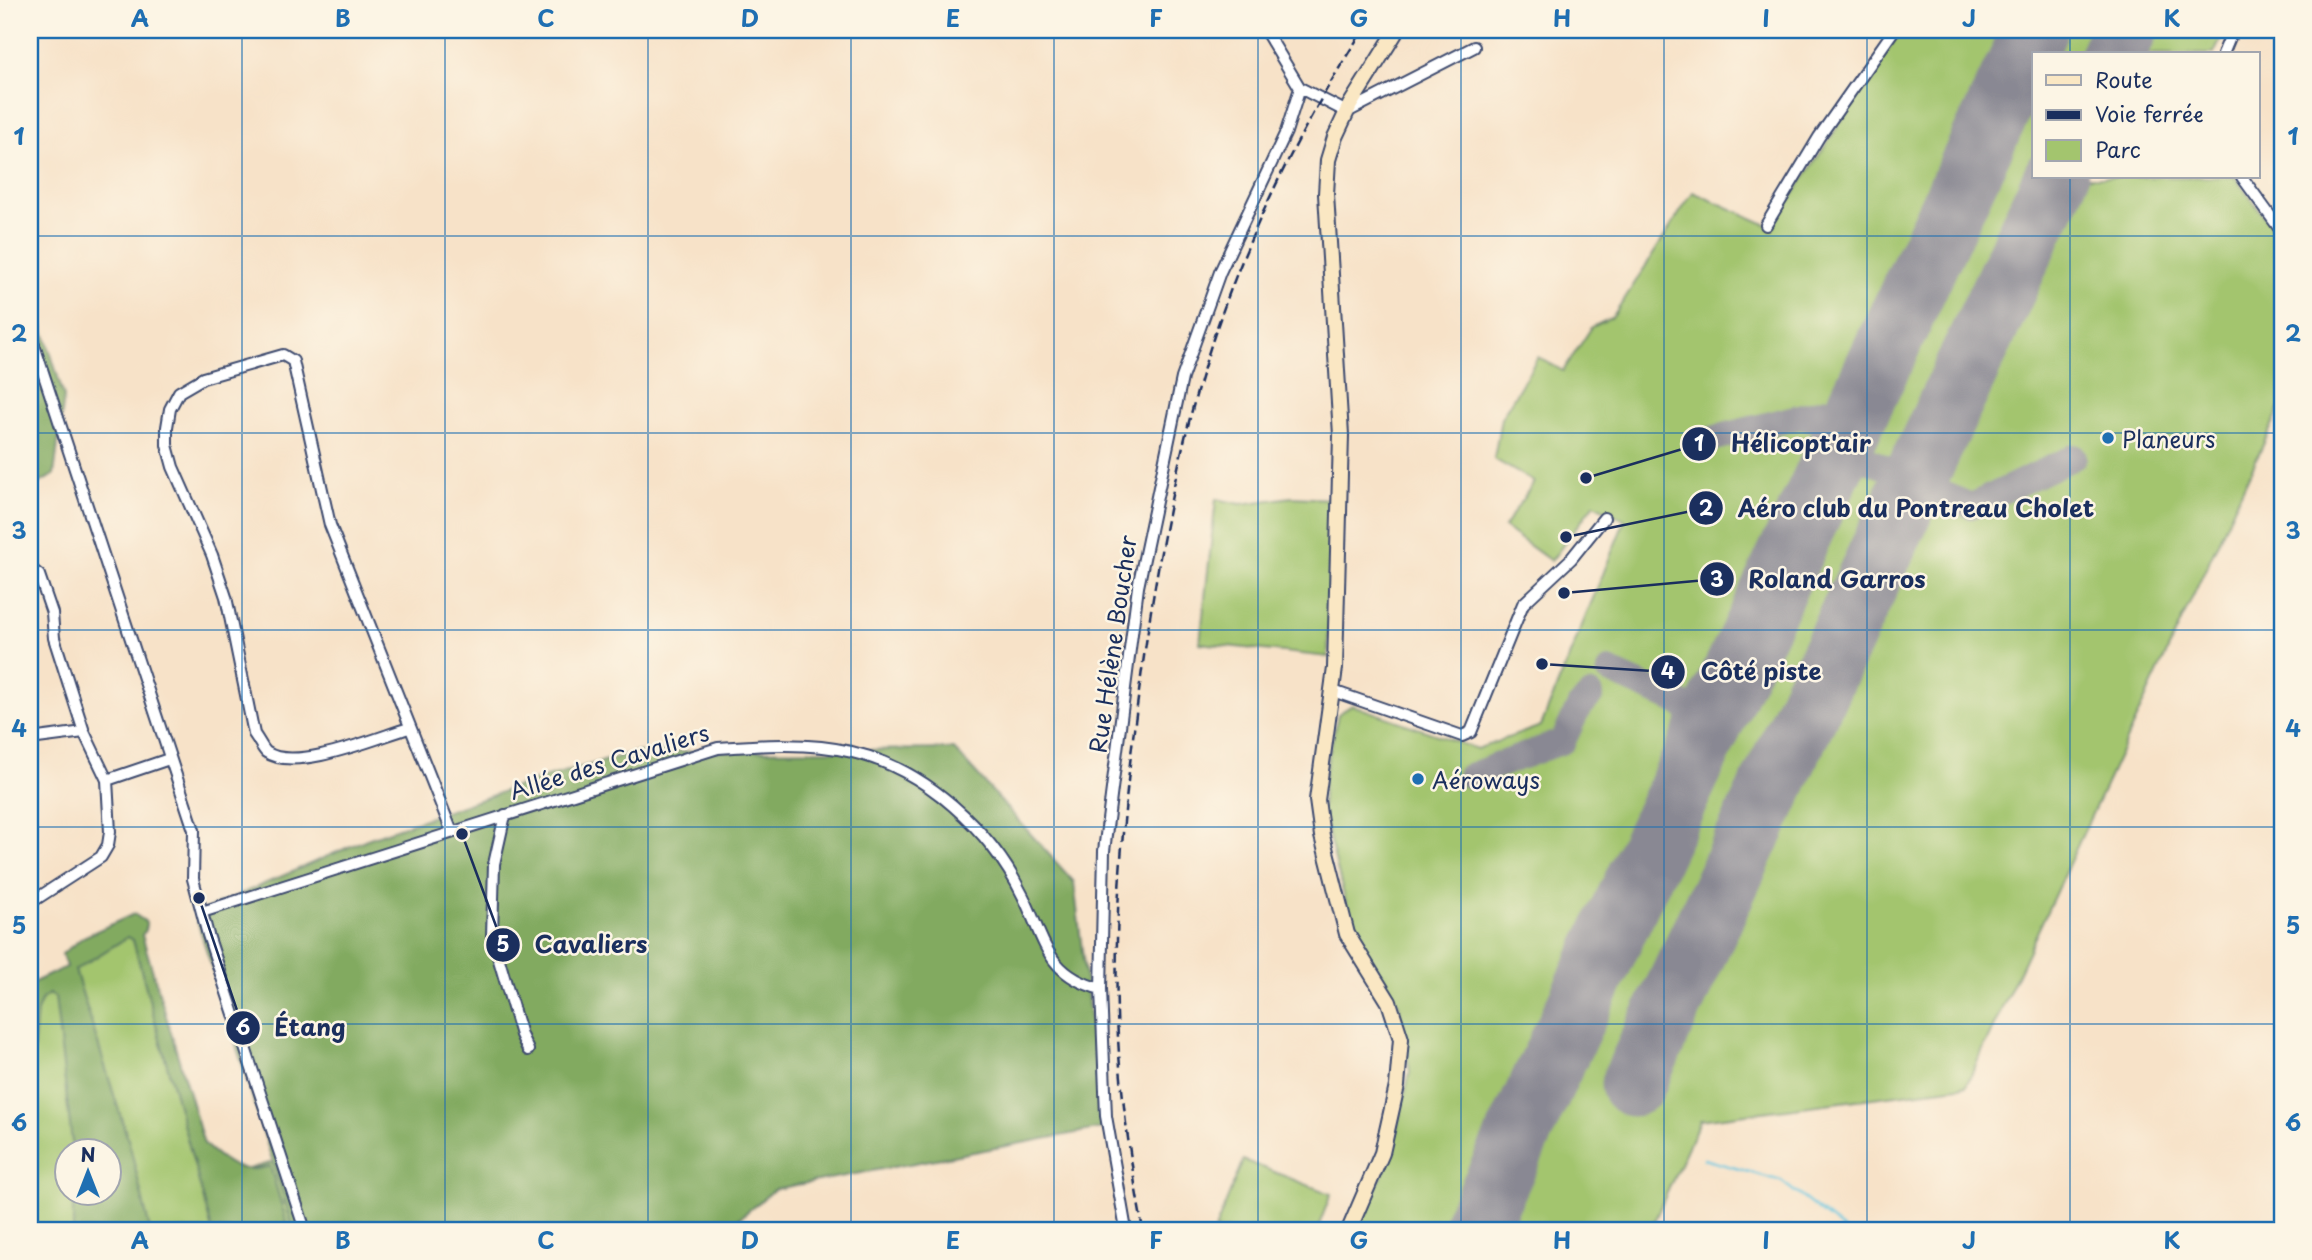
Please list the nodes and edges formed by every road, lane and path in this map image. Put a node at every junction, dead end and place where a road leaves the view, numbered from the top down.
1 (1265, 30) edge
2 (1397, 30) edge
3 (1894, 30) edge
4 (2233, 30) edge
5 (1474, 47) dead end
6 (2224, 52) edge
7 (1300, 88) junction
8 (1347, 112) junction
9 (2243, 178) edge
10 (1766, 225) dead end
11 (2282, 232) edge
12 (30, 333) edge
13 (1604, 518) dead end
14 (30, 568) edge
15 (1333, 691) junction
16 (409, 727) junction
17 (84, 732) junction
18 (30, 740) edge
19 (170, 759) junction
20 (107, 779) junction
21 (505, 815) junction
22 (452, 832) junction
23 (30, 904) edge
24 (201, 912) junction
25 (1101, 989) junction
26 (528, 1049) dead end
27 (305, 1230) edge
28 (1126, 1230) edge
29 (1349, 1230) edge

1 - 7 street
2 - 8 street
3 - 10 street
4 - 6 street
5 - 8 street
7 - 8 street
7 - 25 street, Rue Hélène Boucher
8 - 15 street
9 - 11 street
12 - 19 street
13 - 15 street
14 - 17 street
15 - 29 street
16 - 16 street
16 - 22 street
17 - 18 street
17 - 20 street
19 - 20 street
19 - 24 street
20 - 23 street
21 - 22 street, Allée des Cavaliers
21 - 25 street, Allée des Cavaliers
21 - 26 street
22 - 24 street, Allée des Cavaliers
24 - 27 street
25 - 28 street, Rue Hélène Boucher

